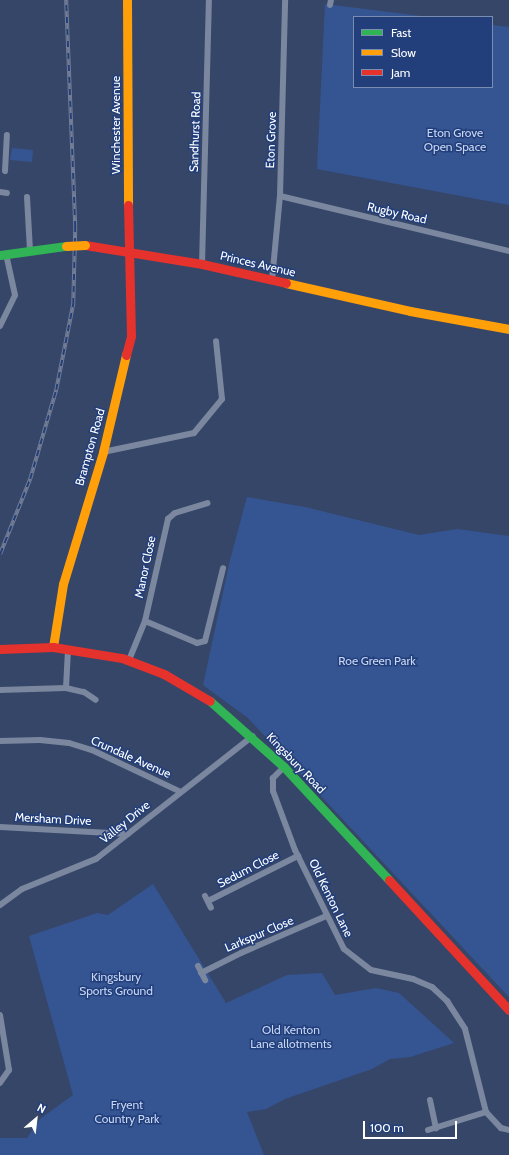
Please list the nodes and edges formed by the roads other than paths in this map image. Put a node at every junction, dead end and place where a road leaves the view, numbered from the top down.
1 (127, 0) edge
2 (209, 0) edge
3 (285, 0) edge
4 (7, 135) dead end
5 (3, 163) edge
6 (5, 171) dead end
7 (0, 192) edge
8 (7, 193) dead end
9 (280, 196) junction
10 (27, 197) dead end
11 (128, 250) junction
12 (30, 251) junction
13 (509, 251) edge
14 (3, 254) edge
15 (202, 264) junction
16 (272, 280) junction
17 (0, 326) edge
18 (509, 329) edge
19 (216, 341) dead end
20 (103, 452) junction
21 (207, 502) dead end
22 (223, 568) dead end
23 (145, 622) junction
24 (53, 647) junction
25 (0, 649) edge
26 (68, 649) junction
27 (129, 660) junction
28 (66, 688) junction
29 (0, 690) edge
30 (96, 700) dead end
31 (253, 736) junction
32 (0, 741) edge
33 (284, 767) junction
34 (180, 792) junction
35 (0, 827) edge
36 (128, 834) junction
37 (298, 856) junction
38 (0, 905) edge
39 (211, 908) dead end
40 (326, 916) junction
41 (198, 966) dead end
42 (201, 973) junction
43 (205, 980) dead end
44 (509, 1010) edge
45 (0, 1015) edge
46 (0, 1084) edge
47 (430, 1100) dead end
48 (486, 1112) junction
49 (436, 1128) junction
50 (428, 1130) dead end
51 (509, 1130) edge

1 - 11 street, Winchester Avenue
2 - 15 street, Sandhurst Road
3 - 9 street, Eton Grove
4 - 5 street
5 - 6 street
7 - 8 street
9 - 13 street, Rugby Road
9 - 16 street, Eton Grove
10 - 12 street
11 - 12 street, Princes Avenue, bridge
11 - 15 street, Princes Avenue
11 - 20 street, Brampton Road
12 - 14 street, Princes Avenue
14 - 17 street
15 - 16 street, Princes Avenue
16 - 18 street, Princes Avenue
19 - 20 street
20 - 24 street, Brampton Road
21 - 23 street, Manor Close
22 - 23 street
23 - 27 street, Manor Close
24 - 25 street, Kingsbury Road
24 - 26 street, Kingsbury Road
26 - 27 street, Kingsbury Road
26 - 28 street
27 - 31 street, Kingsbury Road
28 - 29 street
28 - 30 street
31 - 33 street, Kingsbury Road
31 - 34 street, Valley Drive
32 - 34 street, Crundale Avenue
33 - 37 street, Old Kenton Lane
33 - 44 street, Kingsbury Road
34 - 36 street, Valley Drive
35 - 36 street, Mersham Drive
36 - 38 street, Valley Drive
37 - 39 street, Sedum Close
37 - 40 street, Old Kenton Lane
40 - 42 street, Larkspur Close
40 - 48 street, Old Kenton Lane
41 - 42 street
42 - 43 street
45 - 46 street
47 - 49 street
48 - 49 street
48 - 51 street, Old Kenton Lane
49 - 50 street

